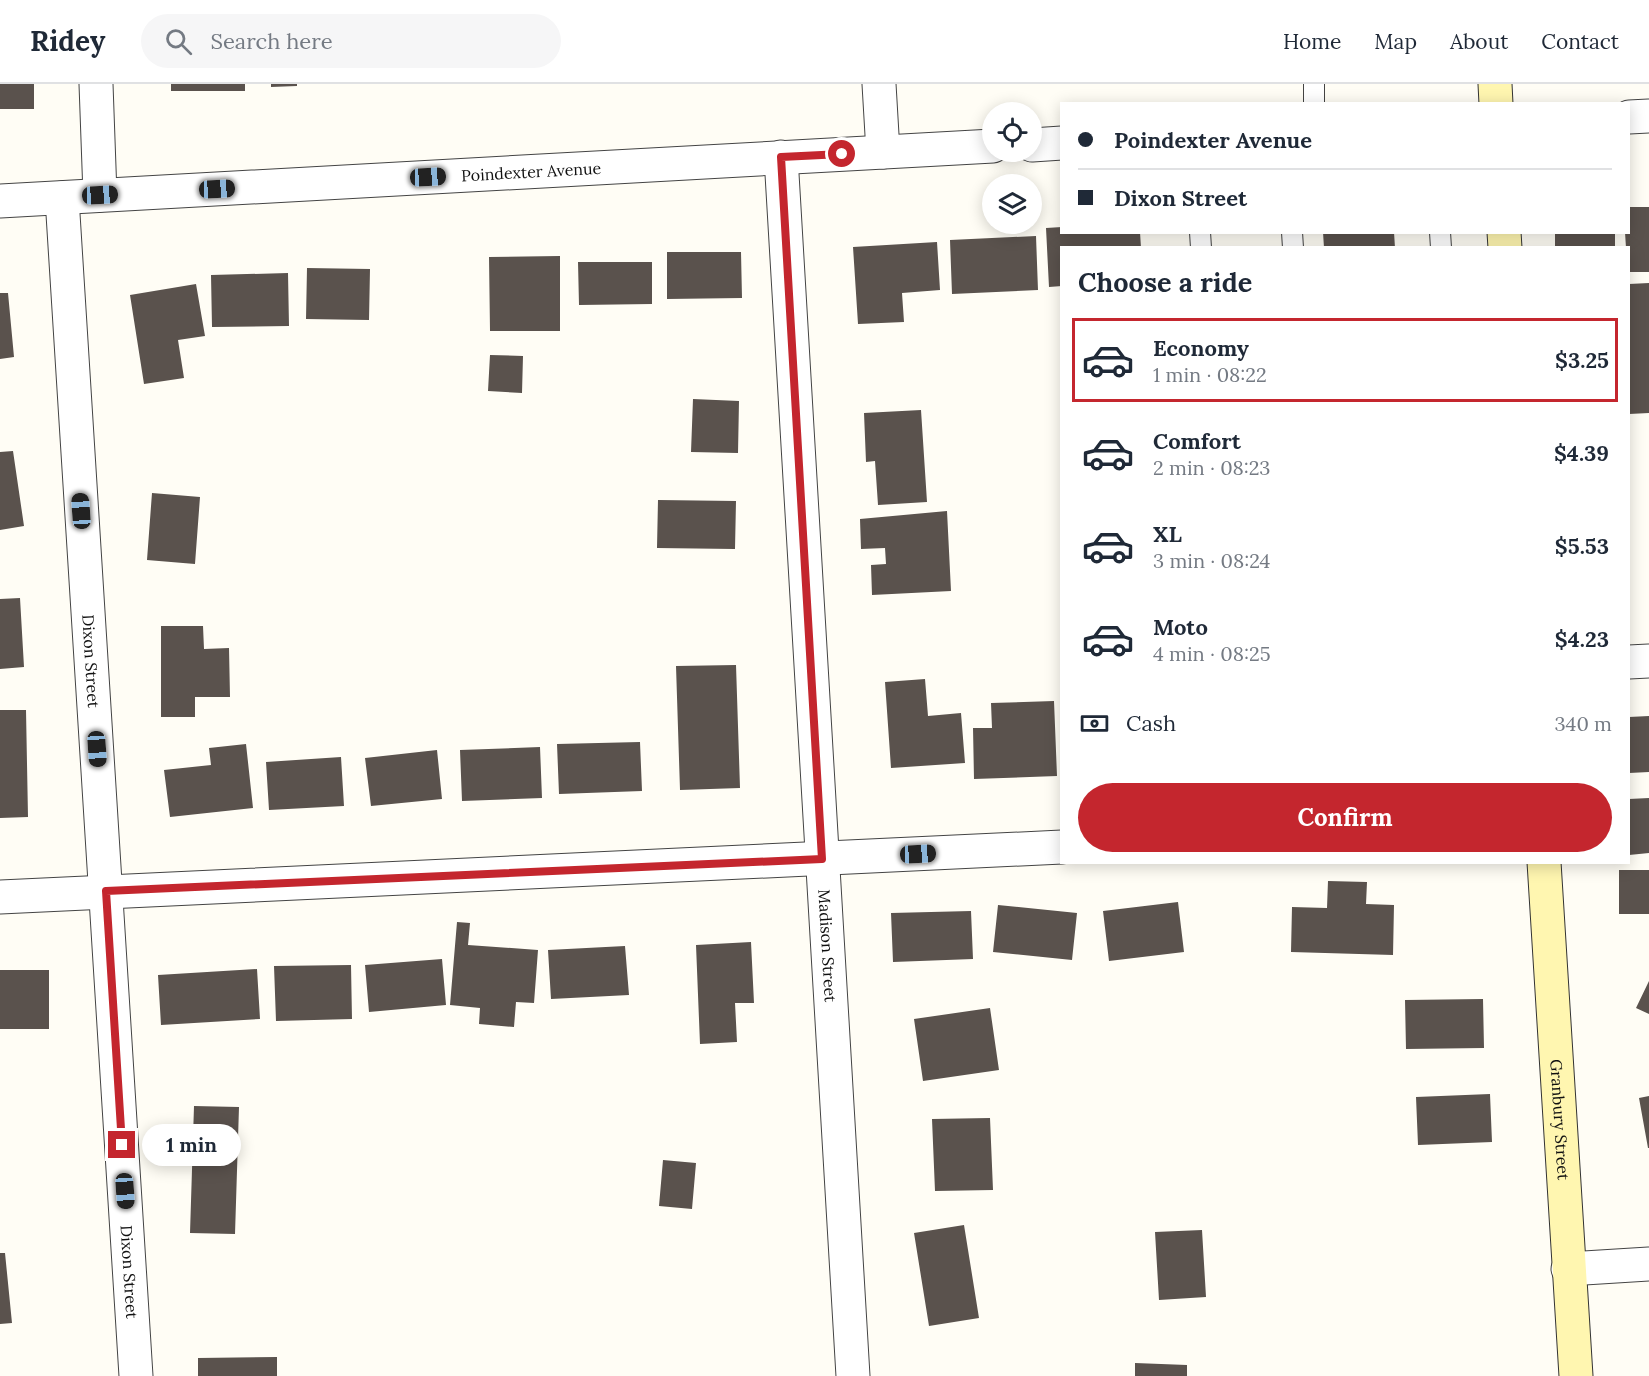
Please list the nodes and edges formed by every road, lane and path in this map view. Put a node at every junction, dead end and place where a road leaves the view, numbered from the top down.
1 (96, 84) edge
2 (879, 84) edge
3 (1314, 84) edge
4 (1495, 84) edge
5 (1314, 102) edge
6 (1496, 102) edge
7 (1649, 116) edge
8 (1630, 117) edge
9 (1060, 143) edge
10 (1042, 144) edge
11 (982, 148) edge
12 (883, 152) junction
13 (781, 157) junction
14 (100, 195) junction
15 (62, 198) junction
16 (0, 201) edge
17 (1649, 661) edge
18 (1630, 662) edge
19 (1060, 847) edge
20 (822, 859) junction
21 (1544, 864) edge
22 (106, 891) junction
23 (0, 897) edge
24 (1649, 1264) edge
25 (1568, 1269) junction
26 (136, 1376) edge
27 (853, 1376) edge
28 (1576, 1376) edge

1 - 14 street
2 - 12 street
3 - 5 lane
4 - 6 street
7 - 8 street
9 - 10 street
11 - 12 street, Poindexter Avenue
12 - 13 street, Poindexter Avenue
13 - 14 street, Poindexter Avenue
13 - 20 street, Madison Street
14 - 15 street, Poindexter Avenue
15 - 16 street, Poindexter Avenue
15 - 22 street, Dixon Street
17 - 18 street
19 - 20 street
20 - 22 street
20 - 27 street, Madison Street
21 - 25 street, Granbury Street
22 - 23 street
22 - 26 street, Dixon Street
24 - 25 street
25 - 28 street, Granbury Street

